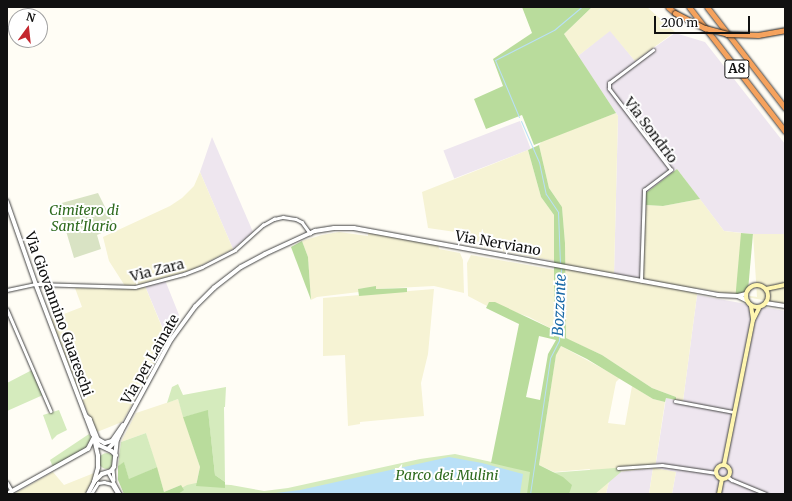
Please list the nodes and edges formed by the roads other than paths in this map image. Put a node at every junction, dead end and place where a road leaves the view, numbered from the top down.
1 (668, 7) edge
2 (689, 7) edge
3 (707, 7) edge
4 (785, 30) edge
5 (653, 50) dead end
6 (785, 108) edge
7 (785, 131) edge
8 (7, 201) edge
9 (310, 233) junction
10 (289, 242) joint
11 (641, 280) junction
12 (36, 284) junction
13 (785, 285) edge
14 (777, 288) junction
15 (766, 289) junction
16 (7, 290) edge
17 (746, 294) junction
18 (738, 296) junction
19 (768, 299) junction
20 (746, 300) junction
21 (751, 306) junction
22 (785, 306) edge
23 (759, 308) junction
24 (7, 310) edge
25 (753, 320) junction
26 (676, 401) dead end
27 (136, 405) junction
28 (51, 411) dead end
29 (735, 412) junction
30 (85, 415) junction
31 (93, 434) junction
32 (93, 438) junction
33 (118, 440) junction
34 (98, 446) junction
35 (89, 448) junction
36 (106, 449) junction
37 (97, 454) junction
38 (116, 455) junction
39 (99, 460) junction
40 (724, 465) junction
41 (113, 468) junction
42 (618, 468) dead end
43 (107, 472) junction
44 (716, 474) junction
45 (728, 477) junction
46 (722, 479) junction
47 (114, 481) junction
48 (7, 482) edge
49 (94, 482) junction
50 (12, 491) junction
51 (7, 494) edge
52 (88, 494) edge
53 (91, 494) edge
54 (119, 494) edge
55 (719, 494) edge
56 (766, 494) edge

1 - 4 highway, bridge
2 - 7 highway, A8
3 - 6 highway, A8
5 - 11 street, Via Sondrio
8 - 12 street, Via Giovannino Guareschi
9 - 10 street, Via Nerviano
9 - 11 street, Via Nerviano
9 - 12 street, Via Zara
10 - 27 street, Via per Lainate
11 - 18 street, Via Nerviano
12 - 16 street, Via Zara
12 - 30 street, Via Giovannino Guareschi
13 - 14 main road
14 - 15 main road
14 - 19 main road
15 - 17 main road
15 - 19 main road
17 - 18 street
17 - 20 main road
18 - 20 street
19 - 22 street
19 - 23 main road
20 - 21 main road
21 - 23 main road
21 - 25 main road
23 - 25 main road
24 - 28 street
25 - 29 main road
26 - 29 street
27 - 30 street
27 - 33 street, Via per Lainate
29 - 40 main road
30 - 31 street, Via Giovannino Guareschi
31 - 32 street
31 - 34 street, Via Giovannino Guareschi
32 - 34 street
32 - 35 street
33 - 36 street, Via per Lainate
33 - 38 street, Via per Lainate
34 - 35 street
34 - 36 street
34 - 37 street
35 - 37 street
35 - 50 street
36 - 38 street
36 - 39 street
37 - 39 street
38 - 41 street
39 - 43 street
39 - 49 street
40 - 44 main road
40 - 45 main road
41 - 43 street
41 - 47 street
42 - 44 street
43 - 47 street
43 - 49 street
44 - 46 main road
45 - 46 main road
45 - 56 street
46 - 55 main road
47 - 54 street
48 - 50 street
49 - 52 street
50 - 51 street
53 - 54 street

